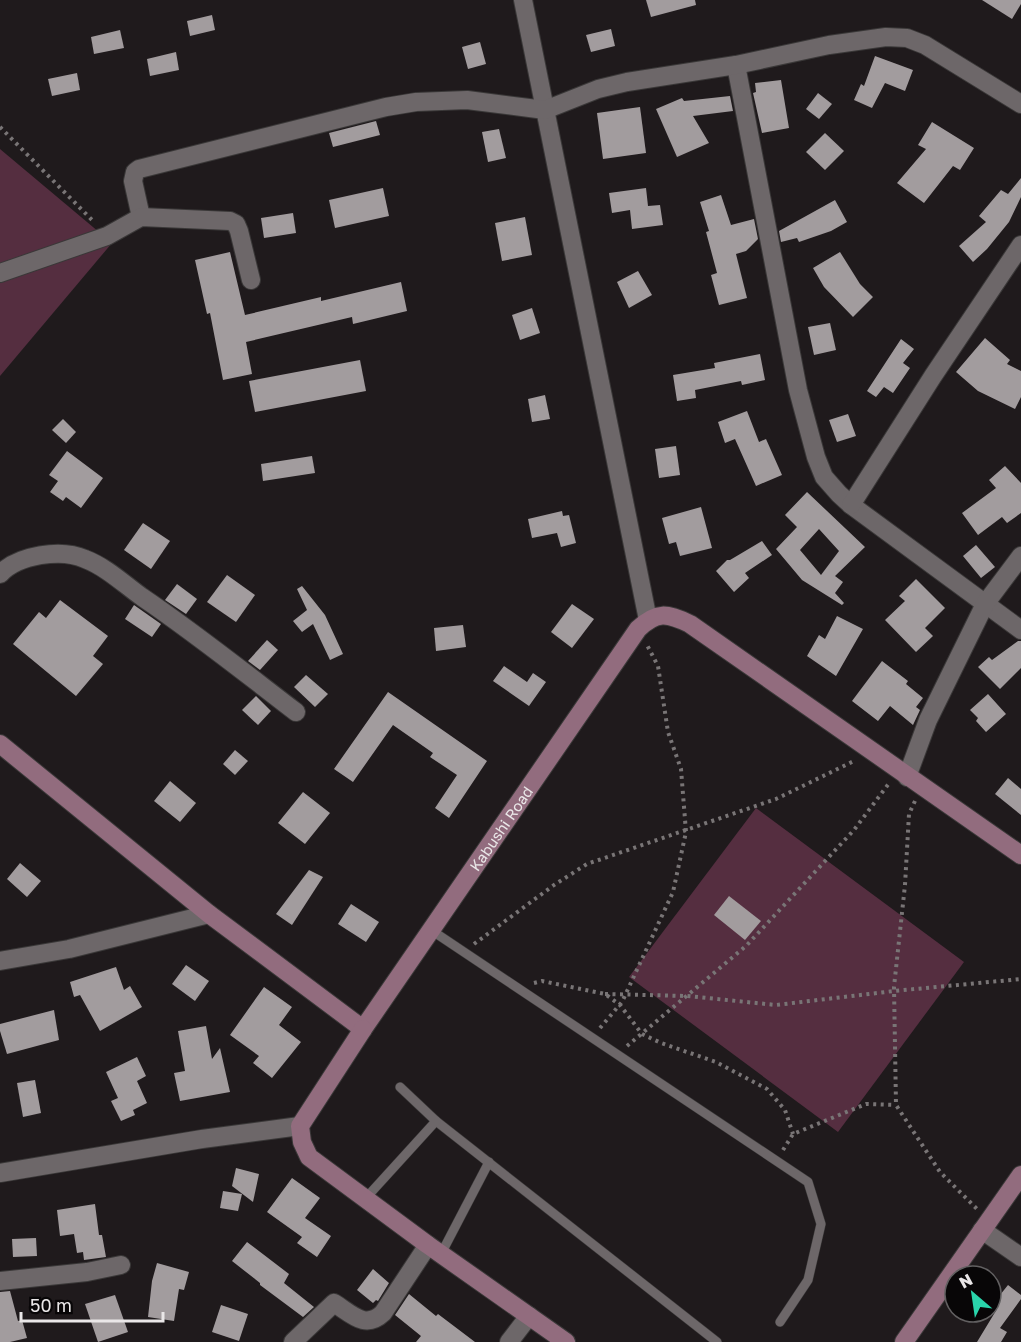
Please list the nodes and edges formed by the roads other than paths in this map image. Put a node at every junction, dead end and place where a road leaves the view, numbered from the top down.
1 (523, 0) edge
2 (736, 65) junction
3 (1021, 104) edge
4 (544, 110) junction
5 (141, 217) junction
6 (1021, 245) edge
7 (0, 273) edge
8 (251, 280) dead end
9 (851, 505) junction
10 (1021, 556) edge
11 (0, 574) edge
12 (985, 604) junction
13 (643, 624) junction
14 (1021, 630) edge
15 (296, 712) dead end
16 (0, 744) edge
17 (909, 778) junction
18 (1021, 855) edge
19 (209, 914) junction
20 (431, 930) junction
21 (0, 962) edge
22 (363, 1029) junction
23 (400, 1087) dead end
24 (436, 1121) junction
25 (300, 1126) junction
26 (489, 1162) junction
27 (0, 1173) edge
28 (1021, 1175) edge
29 (365, 1200) junction
30 (986, 1226) junction
31 (434, 1250) junction
32 (1021, 1257) edge
33 (121, 1264) dead end
34 (0, 1281) edge
35 (529, 1316) junction
36 (780, 1322) dead end
37 (292, 1342) edge
38 (509, 1342) edge
39 (566, 1342) edge
40 (717, 1342) edge
41 (904, 1342) edge

1 - 4 street
2 - 3 street
2 - 4 street
2 - 9 street
4 - 5 street
4 - 13 street
5 - 7 street
5 - 8 street
6 - 9 street
9 - 12 street
10 - 12 street
11 - 15 street
12 - 14 street
12 - 17 street
13 - 17 main road
13 - 20 main road, Kabushi Road
16 - 19 main road
17 - 18 main road
19 - 21 street
19 - 22 main road
20 - 22 main road, Kabushi Road
20 - 36 lane
22 - 25 main road, Kabushi Road
23 - 24 lane
24 - 26 lane
24 - 29 lane
25 - 27 street
25 - 29 main road
26 - 31 lane
26 - 40 lane
28 - 30 main road
29 - 31 main road
30 - 32 street
30 - 41 main road
31 - 35 main road
31 - 37 street
33 - 34 street
35 - 38 street
35 - 39 main road

